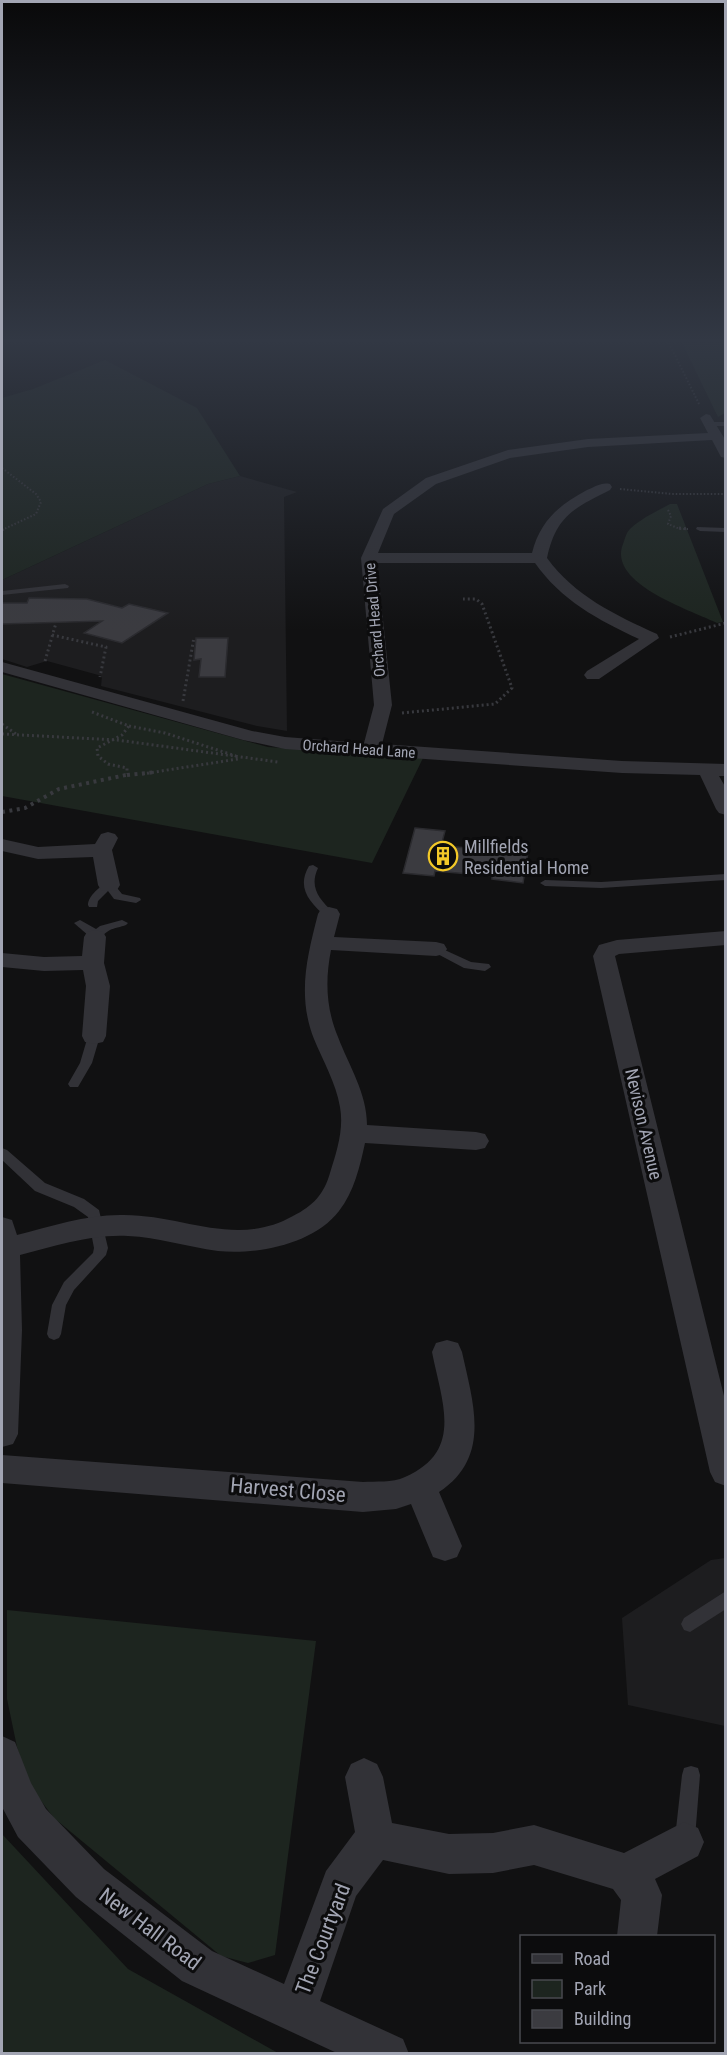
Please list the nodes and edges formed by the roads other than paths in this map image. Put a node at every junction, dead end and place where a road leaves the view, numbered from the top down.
1 (664, 439) edge
2 (605, 487) road end
3 (700, 529) road end
4 (726, 530) edge
5 (369, 558) junction
6 (539, 558) junction
7 (65, 586) dead end
8 (2, 593) edge
9 (10, 669) edge
10 (593, 675) dead end
11 (371, 750) junction
12 (716, 770) edge
13 (726, 809) edge
14 (2, 845) edge
15 (314, 868) dead end
16 (726, 877) edge
17 (545, 883) dead end
18 (109, 885) junction
19 (136, 900) dead end
20 (93, 905) dead end
21 (328, 914) joint
22 (122, 923) dead end
23 (88, 930) joint
24 (726, 938) edge
25 (322, 943) junction
26 (436, 949) joint
27 (2, 960) edge
28 (93, 963) junction
29 (485, 967) dead end
30 (94, 1036) joint
31 (74, 1084) dead end
32 (352, 1133) junction
33 (476, 1141) dead end
34 (2, 1153) edge
35 (97, 1227) junction
36 (4, 1237) edge
37 (54, 1334) dead end
38 (447, 1352) dead end
39 (719, 1414) edge
40 (2, 1434) edge
41 (2, 1469) edge
42 (726, 1472) edge
43 (420, 1485) junction
44 (445, 1546) dead end
45 (726, 1599) edge
46 (690, 1624) dead end
47 (2, 1755) edge
48 (691, 1775) dead end
49 (364, 1777) dead end
50 (376, 1839) junction
51 (684, 1842) joint
52 (626, 1873) junction
53 (637, 1935) edge
54 (295, 2012) junction
55 (388, 2054) edge

1 - 5 street, Orchard Head Drive
2 - 6 street
3 - 4 lane
5 - 6 street
5 - 11 street, Orchard Head Drive
6 - 10 street
7 - 8 lane
9 - 11 street, Orchard Head Lane
11 - 12 street, Orchard Head Lane
12 - 13 street
14 - 18 street
15 - 21 lane
16 - 17 lane
18 - 19 lane
18 - 20 lane
21 - 25 street
22 - 23 lane
23 - 28 street
24 - 39 street, Nevison Avenue
25 - 26 street
25 - 32 street
26 - 29 lane
27 - 28 street
28 - 30 street
30 - 31 lane
32 - 33 street
32 - 35 street
34 - 35 lane
35 - 36 street
35 - 37 lane
36 - 40 street
38 - 43 street, Harvest Close
39 - 42 street, Nevison Avenue
41 - 43 street, Harvest Close
43 - 44 street
45 - 46 lane
47 - 54 street, New Hall Road
48 - 51 lane
49 - 50 street
50 - 52 street
50 - 54 street, The Courtyard
51 - 52 street
52 - 53 street
54 - 55 street, New Hall Road

